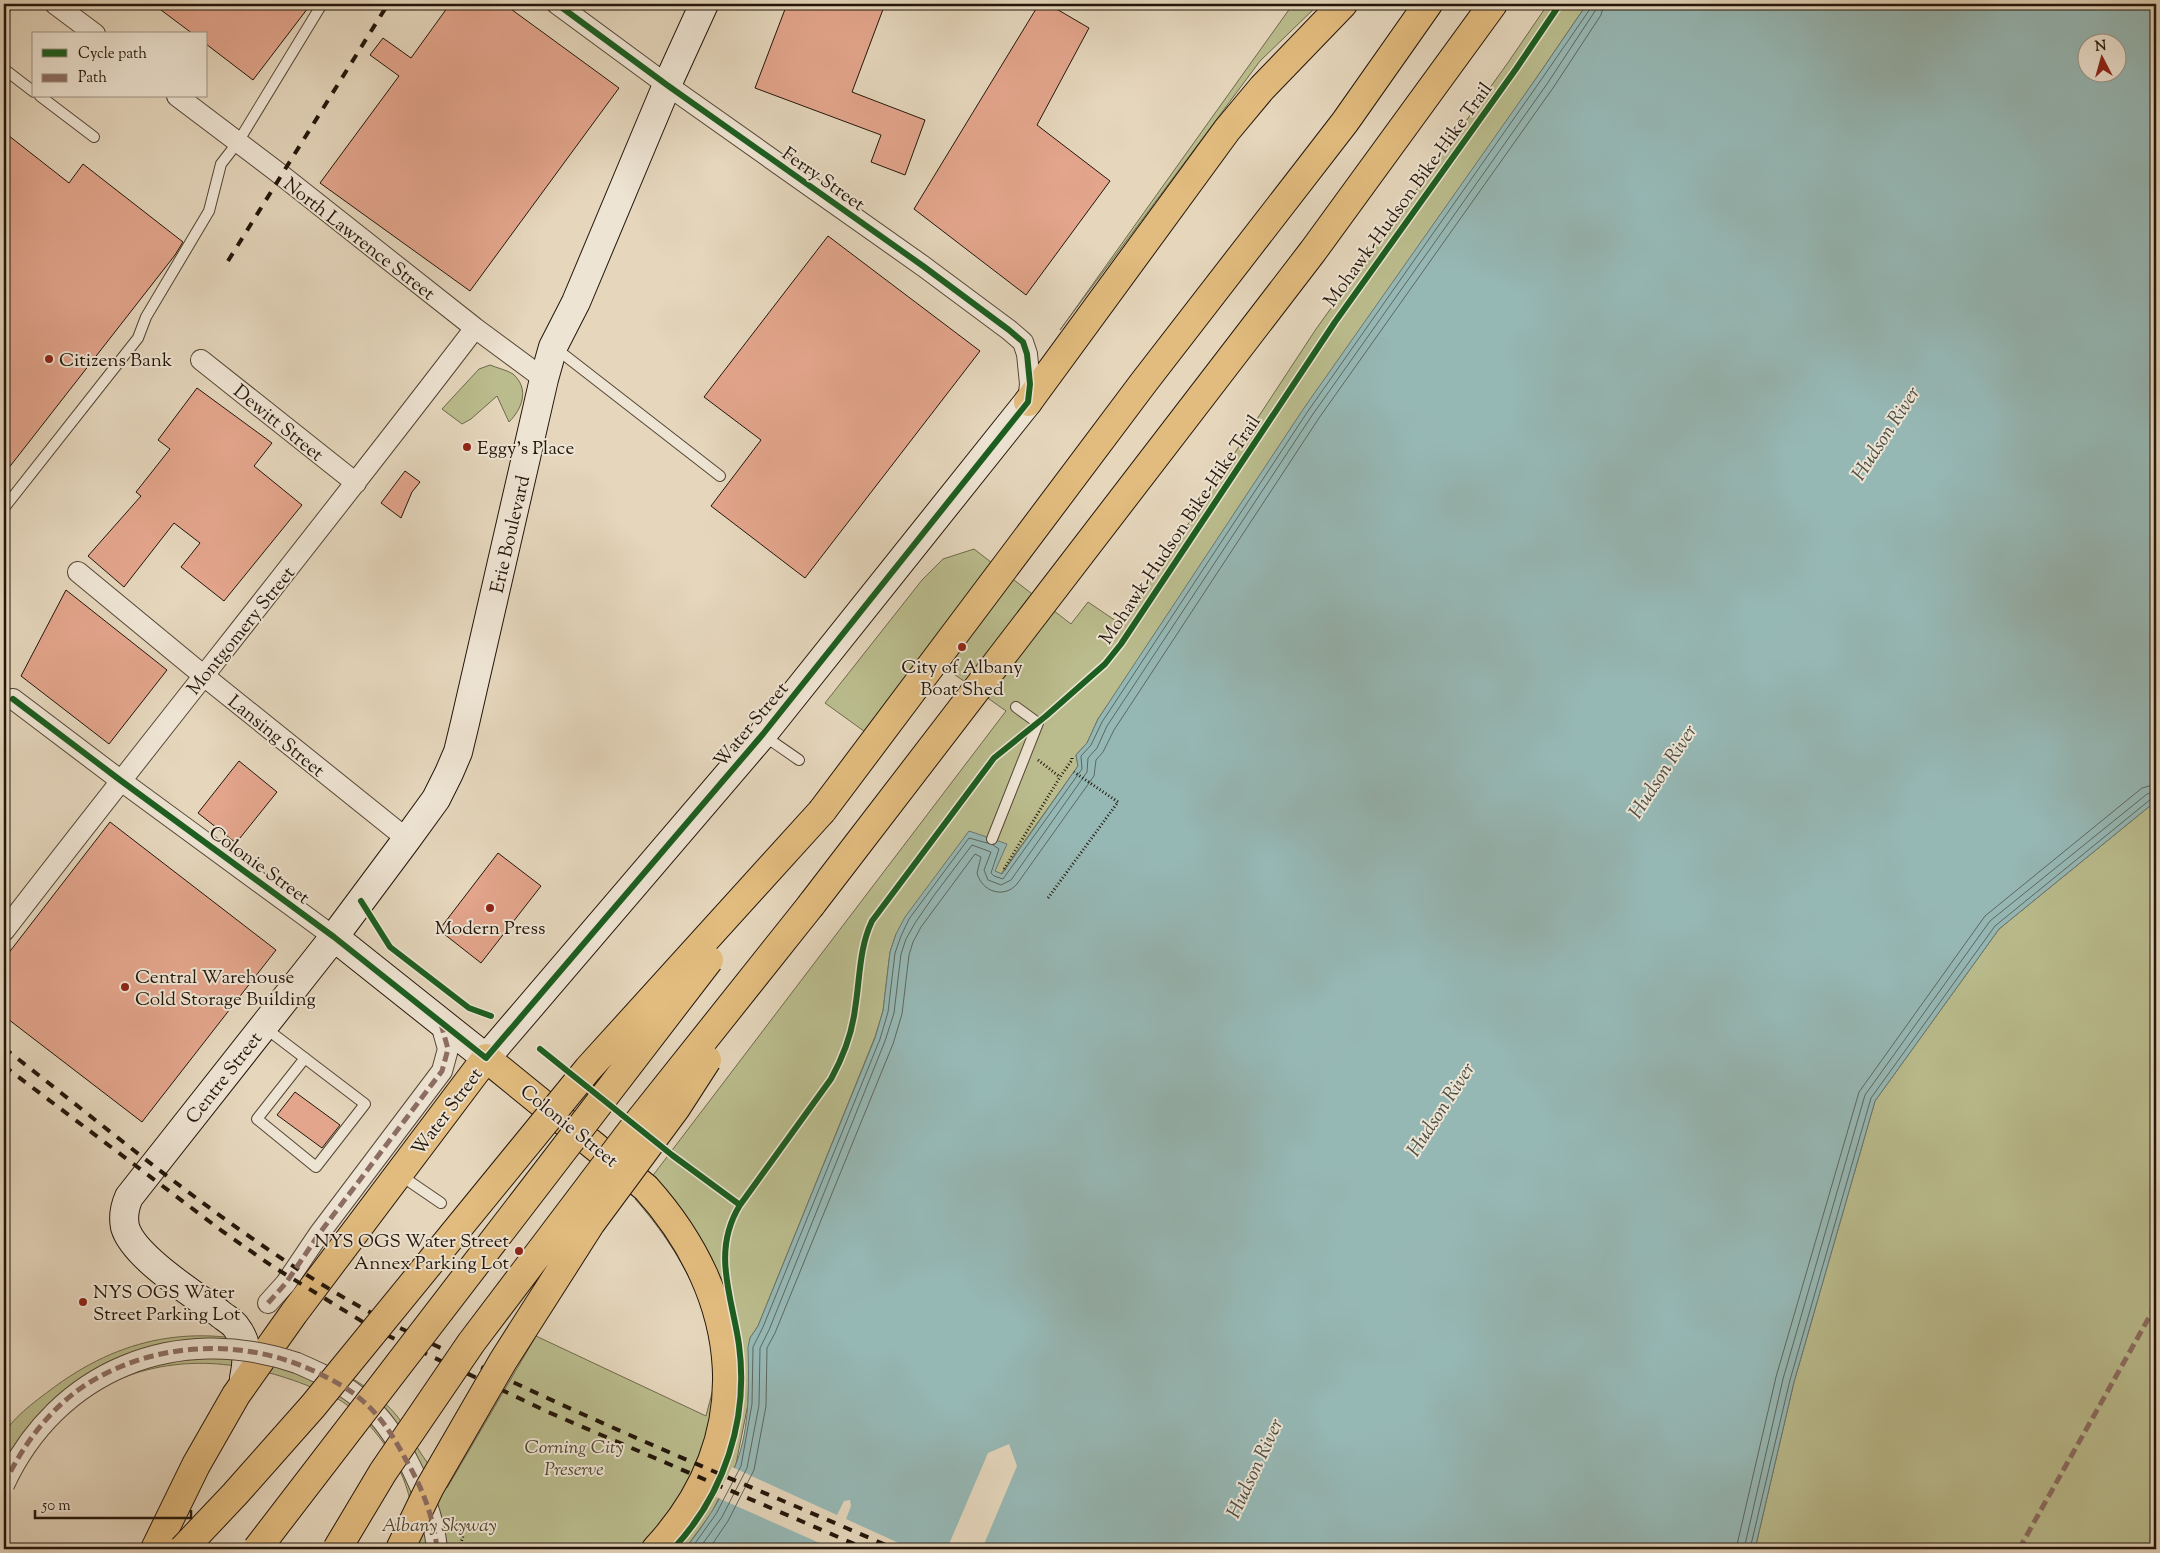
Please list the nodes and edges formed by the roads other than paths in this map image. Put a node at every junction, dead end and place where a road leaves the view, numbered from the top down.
1 (8, 4) edge
2 (55, 4) edge
3 (322, 4) edge
4 (557, 4) edge
5 (704, 4) edge
6 (1344, 4) edge
7 (1428, 4) edge
8 (1493, 4) edge
9 (4, 10) edge
10 (92, 32) edge
11 (4, 69) edge
12 (667, 85) junction
13 (32, 90) edge
14 (43, 98) edge
15 (180, 98) edge
16 (94, 137) dead end
17 (238, 142) junction
18 (475, 328) junction
19 (553, 347) junction
20 (201, 360) dead end
21 (544, 379) junction
22 (1028, 402) junction
23 (720, 476) dead end
24 (356, 483) junction
25 (4, 508) edge
26 (78, 572) dead end
27 (204, 676) junction
28 (13, 699) dead end
29 (1016, 707) dead end
30 (763, 734) junction
31 (799, 760) dead end
32 (120, 780) junction
33 (822, 811) junction
34 (407, 839) junction
35 (992, 840) dead end
36 (810, 905) junction
37 (4, 932) edge
38 (334, 937) junction
39 (441, 1024) junction
40 (263, 1026) junction
41 (305, 1058) junction
42 (486, 1058) junction
43 (399, 1174) junction
44 (441, 1203) dead end
45 (268, 1303) dead end
46 (236, 1395) junction
47 (4, 1485) edge
48 (155, 1549) edge
49 (183, 1549) edge
50 (257, 1549) edge
51 (337, 1549) edge
52 (400, 1549) edge
53 (437, 1549) edge
54 (656, 1549) edge

1 - 9 lane
2 - 10 street
3 - 17 lane
4 - 12 street, Ferry Street
5 - 12 street, Erie Boulevard
6 - 22 main road
7 - 33 main road
8 - 36 main road
11 - 13 lane
12 - 19 street, Erie Boulevard
12 - 22 street, Ferry Street
14 - 16 lane
15 - 17 street, North Lawrence Street
17 - 18 street, North Lawrence Street
17 - 25 lane
18 - 21 street, North Lawrence Street
18 - 24 street, Montgomery Street
19 - 21 street, Erie Boulevard
19 - 23 lane
20 - 24 street, Dewitt Street
21 - 34 street, Erie Boulevard
22 - 30 street, Water Street
24 - 27 street, Montgomery Street
26 - 27 street, Lansing Street
27 - 32 street, Montgomery Street
27 - 34 street, Lansing Street
28 - 32 street, Colonie Street
29 - 35 lane
30 - 31 lane
30 - 42 street, Water Street
32 - 37 street, Montgomery Street
32 - 38 street, Colonie Street
33 - 49 main road, bridge
33 - 50 main road, bridge
34 - 38 street, Erie Boulevard
36 - 51 main road, bridge
36 - 52 main road, bridge
38 - 39 street, Colonie Street
38 - 40 street, Centre Street
39 - 42 street, Colonie Street
39 - 45 street
40 - 41 lane
40 - 46 street, Centre Street
41 - 41 lane
42 - 43 main road, Water Street
42 - 54 main road, Colonie Street
43 - 44 lane
43 - 46 main road, Water Street
46 - 48 main road, Water Street
47 - 53 street, bridge

